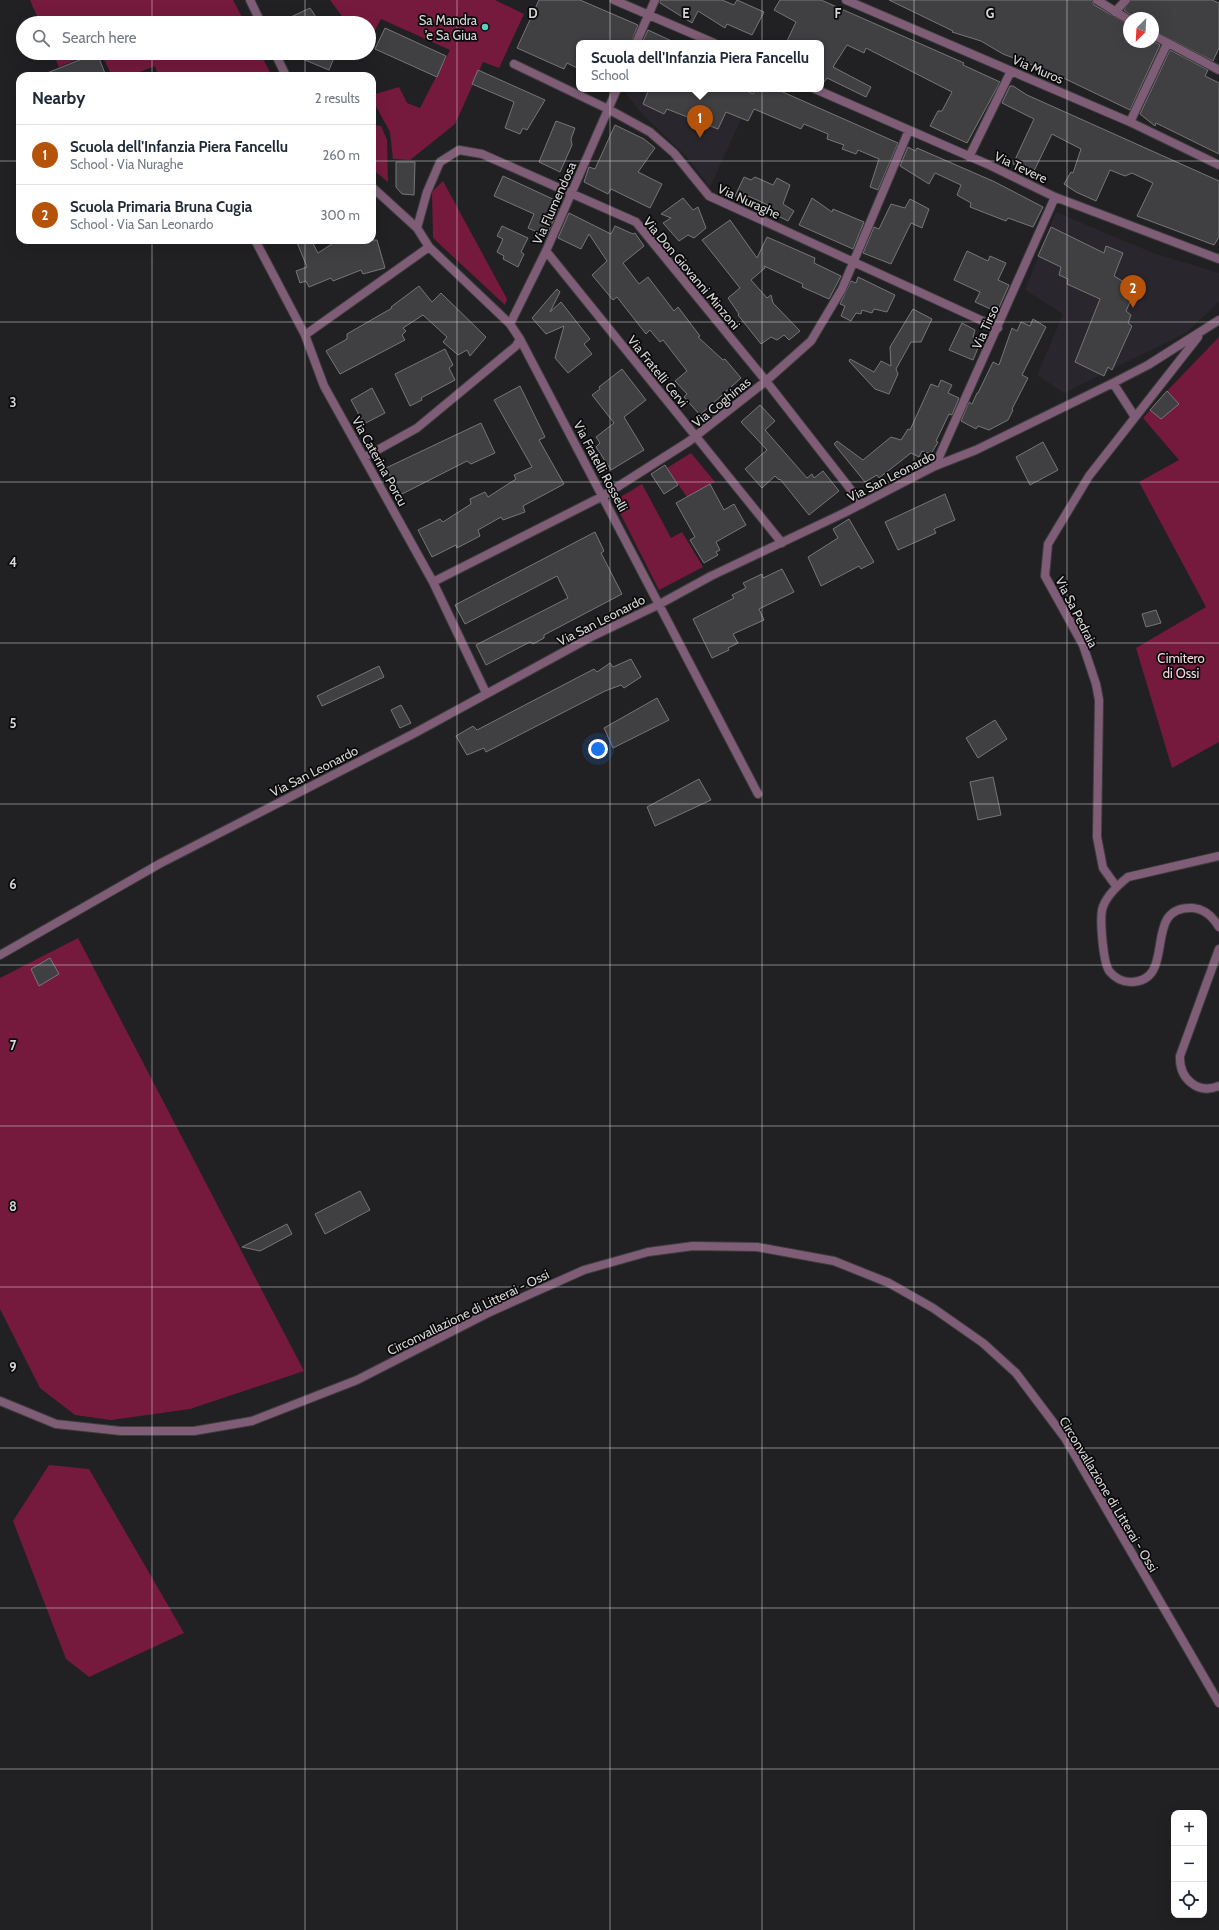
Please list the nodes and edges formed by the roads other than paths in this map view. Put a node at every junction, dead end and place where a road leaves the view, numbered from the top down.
1 (250, 0) edge
2 (614, 0) edge
3 (655, 0) edge
4 (846, 0) edge
5 (1097, 0) edge
6 (1126, 0) edge
7 (1116, 12) junction
8 (258, 16) edge
9 (648, 16) junction
10 (1123, 16) edge
11 (1159, 39) edge
12 (637, 40) edge
13 (707, 40) edge
14 (1167, 44) junction
15 (278, 60) edge
16 (514, 64) dead end
17 (1219, 70) edge
18 (1011, 71) junction
19 (284, 72) edge
20 (616, 92) edge
21 (822, 92) edge
22 (608, 109) junction
23 (1130, 122) junction
24 (909, 130) junction
25 (969, 157) junction
26 (1219, 166) edge
27 (376, 191) edge
28 (571, 194) junction
29 (1055, 197) junction
30 (417, 228) junction
31 (257, 244) edge
32 (429, 247) junction
33 (546, 251) junction
34 (1219, 259) edge
35 (854, 261) junction
36 (1219, 320) edge
37 (510, 324) junction
38 (998, 328) junction
39 (1202, 331) junction
40 (305, 335) junction
41 (520, 339) junction
42 (766, 381) junction
43 (1113, 383) junction
44 (1134, 417) junction
45 (696, 437) junction
46 (365, 457) junction
47 (935, 466) junction
48 (603, 496) junction
49 (862, 504) junction
50 (782, 543) junction
51 (434, 582) junction
52 (658, 605) junction
53 (486, 693) junction
54 (758, 794) dead end
55 (1219, 856) edge
56 (1116, 886) junction
57 (1219, 927) edge
58 (1219, 950) edge
59 (0, 955) edge
60 (1219, 1086) edge
61 (0, 1401) edge
62 (1219, 1703) edge

1 - 8 street
2 - 9 street
3 - 9 street
4 - 18 street, Via Muros
5 - 7 street
6 - 7 street
7 - 10 street
9 - 12 street
9 - 13 street
11 - 14 street
14 - 17 street
14 - 23 street
15 - 19 street
16 - 22 street, Via Nuraghe
18 - 23 street, Via Muros
18 - 25 street
20 - 22 street, Via Flumendosa
21 - 24 street, Via Tevere
22 - 28 street, Via Flumendosa
22 - 35 street, Via Nuraghe
23 - 26 street, Via Muros
24 - 25 street, Via Tevere
24 - 35 street, Via Coghinas
25 - 29 street, Via Tevere
27 - 30 street, Via Fratelli Rosselli
28 - 30 street, Via Don Giovanni Minzoni
28 - 33 street, Via Flumendosa
28 - 42 street, Via Don Giovanni Minzoni
29 - 34 street, Via Tevere
29 - 38 street, Via Tirso
30 - 32 street, Via Fratelli Rosselli
31 - 40 street, Via Caterina Porcu
32 - 37 street, Via Fratelli Rosselli
32 - 40 street
33 - 37 street, Via Flumendosa
33 - 45 street, Via Fratelli Cervi
35 - 38 street, Via Nuraghe
35 - 42 street, Via Coghinas
36 - 39 street, Via San Leonardo
37 - 41 street, Via Fratelli Rosselli
38 - 47 street, Via Tirso
39 - 43 street, Via San Leonardo
39 - 44 street, Via Sa Pedraia
40 - 46 street, Via Caterina Porcu
41 - 46 street
41 - 48 street, Via Fratelli Rosselli
42 - 45 street, Via Coghinas
42 - 49 street, Via Don Giovanni Minzoni
43 - 44 street
43 - 47 street, Via San Leonardo
44 - 56 street, Via Sa Pedraia
45 - 48 street, Via Coghinas
45 - 50 street, Via Fratelli Cervi
46 - 51 street, Via Caterina Porcu
47 - 49 street, Via San Leonardo
48 - 51 street, Via Coghinas
48 - 52 street, Via Fratelli Rosselli
49 - 50 street, Via San Leonardo
50 - 52 street, Via San Leonardo
51 - 53 street, Via Caterina Porcu
52 - 53 street, Via San Leonardo
52 - 54 street, Via Fratelli Rosselli
53 - 59 street, Via San Leonardo
55 - 56 street
56 - 57 street
58 - 60 street
61 - 62 street, Circonvallazione di Litterai - Ossi

